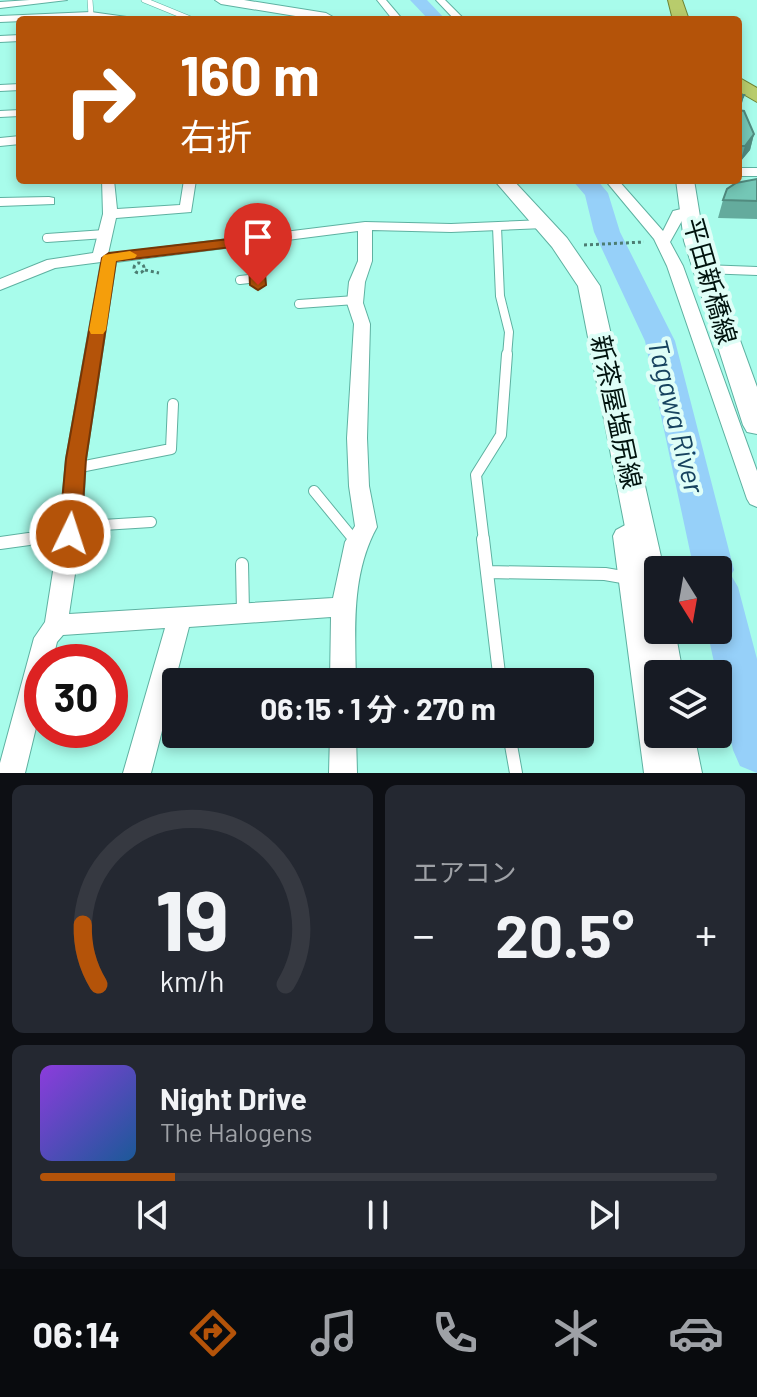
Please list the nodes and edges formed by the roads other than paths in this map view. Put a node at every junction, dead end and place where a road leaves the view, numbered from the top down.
1 (63, 0) edge
2 (90, 0) edge
3 (144, 0) edge
4 (221, 0) edge
5 (304, 0) edge
6 (381, 0) edge
7 (440, 0) edge
8 (0, 5) edge
9 (91, 15) junction
10 (84, 16) edge
11 (101, 16) edge
12 (183, 16) edge
13 (311, 16) edge
14 (324, 16) edge
15 (395, 16) edge
16 (456, 16) edge
17 (108, 184) edge
18 (189, 184) edge
19 (507, 184) edge
20 (614, 184) edge
21 (686, 184) edge
22 (49, 201) dead end
23 (0, 202) edge
24 (689, 211) junction
25 (110, 214) junction
26 (544, 224) junction
27 (365, 226) junction
28 (497, 227) junction
29 (105, 234) junction
30 (47, 238) dead end
31 (255, 240) junction
32 (653, 240) junction
33 (104, 258) junction
34 (703, 269) junction
35 (757, 271) edge
36 (240, 280) dead end
37 (0, 285) edge
38 (355, 300) junction
39 (299, 304) dead end
40 (173, 404) dead end
41 (757, 424) edge
42 (75, 468) junction
43 (314, 491) dead end
44 (757, 499) edge
45 (151, 522) dead end
46 (640, 525) junction
47 (70, 530) junction
48 (356, 542) junction
49 (0, 543) edge
50 (242, 564) dead end
51 (487, 572) junction
52 (628, 578) junction
53 (343, 607) junction
54 (243, 612) junction
55 (180, 616) junction
56 (56, 625) junction
57 (663, 660) edge
58 (343, 668) edge
59 (498, 668) edge
60 (343, 748) edge
61 (512, 748) edge
62 (678, 748) edge
63 (11, 773) edge
64 (137, 773) edge
65 (343, 773) edge
66 (516, 773) edge
67 (658, 773) edge
68 (682, 773) edge

1 - 8 street
2 - 9 lane
3 - 12 lane
4 - 13 main road
5 - 14 main road
6 - 15 street
7 - 16 street
9 - 10 street
9 - 11 street
17 - 25 street
18 - 25 street
19 - 26 main road, 新茶屋塩尻線
20 - 32 street
21 - 24 main road, 平田新橋線
22 - 23 street
24 - 32 street
24 - 34 main road, 平田新橋線
25 - 29 street
26 - 28 street
26 - 46 main road, 新茶屋塩尻線
27 - 28 street
27 - 31 street
27 - 38 street
28 - 51 lane
29 - 30 lane
29 - 33 street
31 - 33 street
31 - 36 lane
32 - 44 street
33 - 37 street
33 - 42 street
34 - 35 lane
34 - 41 main road, 平田新橋線
38 - 39 lane
38 - 48 street
40 - 42 lane
42 - 47 street
43 - 48 lane
45 - 47 lane
46 - 52 street
46 - 57 main road, 新茶屋塩尻線
47 - 49 lane
47 - 56 street
48 - 53 street
50 - 54 lane
51 - 52 lane
51 - 59 lane
52 - 67 street
53 - 54 street
53 - 58 street
54 - 55 street
55 - 56 street
55 - 64 street
56 - 63 street
60 - 65 street
61 - 66 lane
62 - 68 main road

